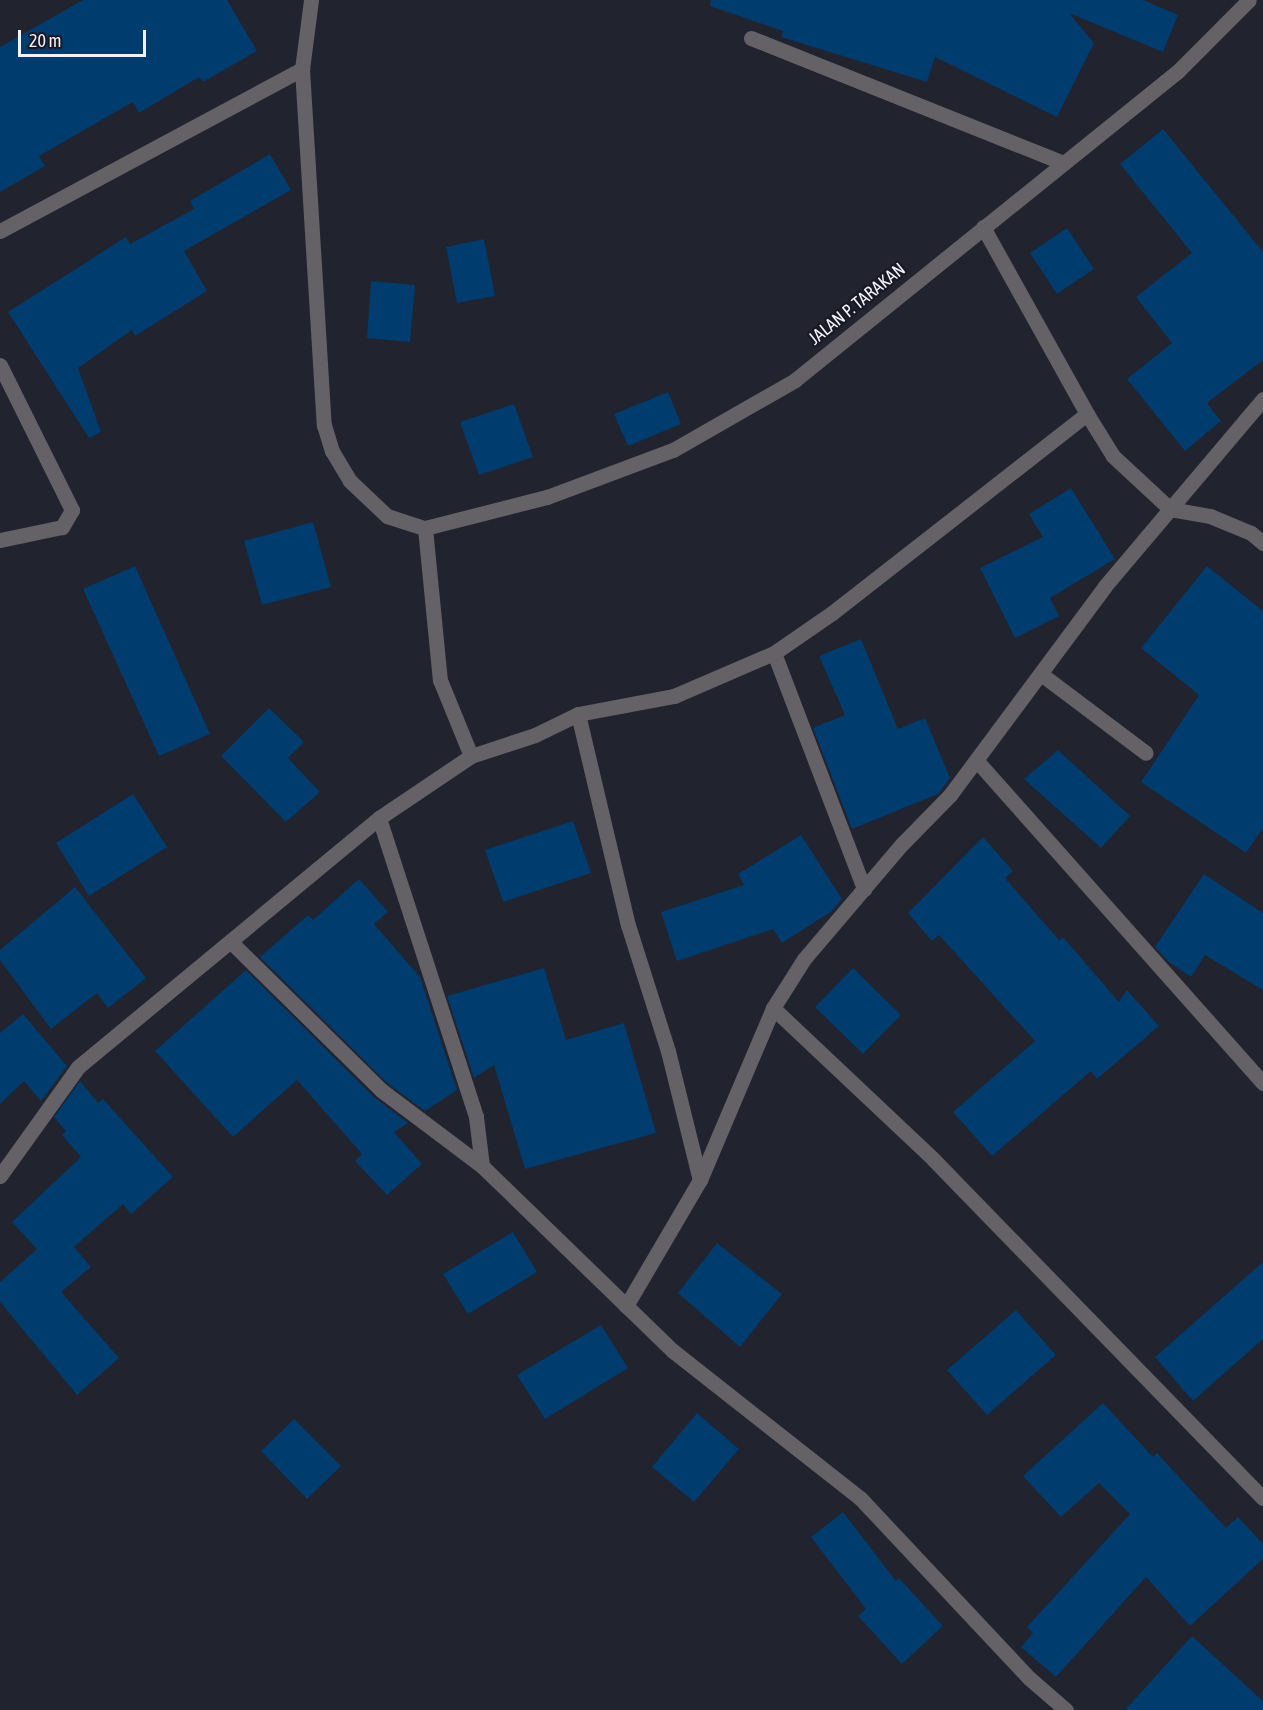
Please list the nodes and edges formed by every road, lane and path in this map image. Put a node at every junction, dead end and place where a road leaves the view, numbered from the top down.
1 (311, 0) edge
2 (1249, 0) edge
3 (751, 38) dead end
4 (302, 69) junction
5 (1063, 163) junction
6 (983, 227) junction
7 (0, 231) edge
8 (0, 365) edge
9 (1263, 399) edge
10 (1087, 414) junction
11 (1170, 508) junction
12 (425, 528) junction
13 (0, 540) edge
14 (1263, 543) edge
15 (774, 653) junction
16 (1041, 674) junction
17 (578, 714) junction
18 (1146, 753) dead end
19 (471, 756) junction
20 (977, 761) junction
21 (379, 818) junction
22 (864, 889) junction
23 (232, 943) junction
24 (773, 1008) junction
25 (1263, 1083) edge
26 (482, 1166) junction
27 (0, 1176) edge
28 (700, 1180) junction
29 (626, 1306) junction
30 (1263, 1497) edge
31 (1066, 1710) edge

1 - 4 street
2 - 5 street, JALAN P. TARAKAN
3 - 5 street
4 - 7 street
4 - 12 street
5 - 6 street, JALAN P. TARAKAN
6 - 10 street
6 - 12 street, JALAN P. TARAKAN
8 - 13 street
9 - 11 street
10 - 11 street
10 - 15 street
11 - 14 street
11 - 16 street
12 - 19 street
15 - 17 street
15 - 22 street
16 - 18 street
16 - 20 street
17 - 19 street
17 - 28 street
19 - 21 street
20 - 22 street
20 - 25 street
21 - 23 street
21 - 26 street
22 - 24 street
23 - 26 street
23 - 27 street
24 - 28 street
24 - 30 street
26 - 29 street
28 - 29 street
29 - 31 street

